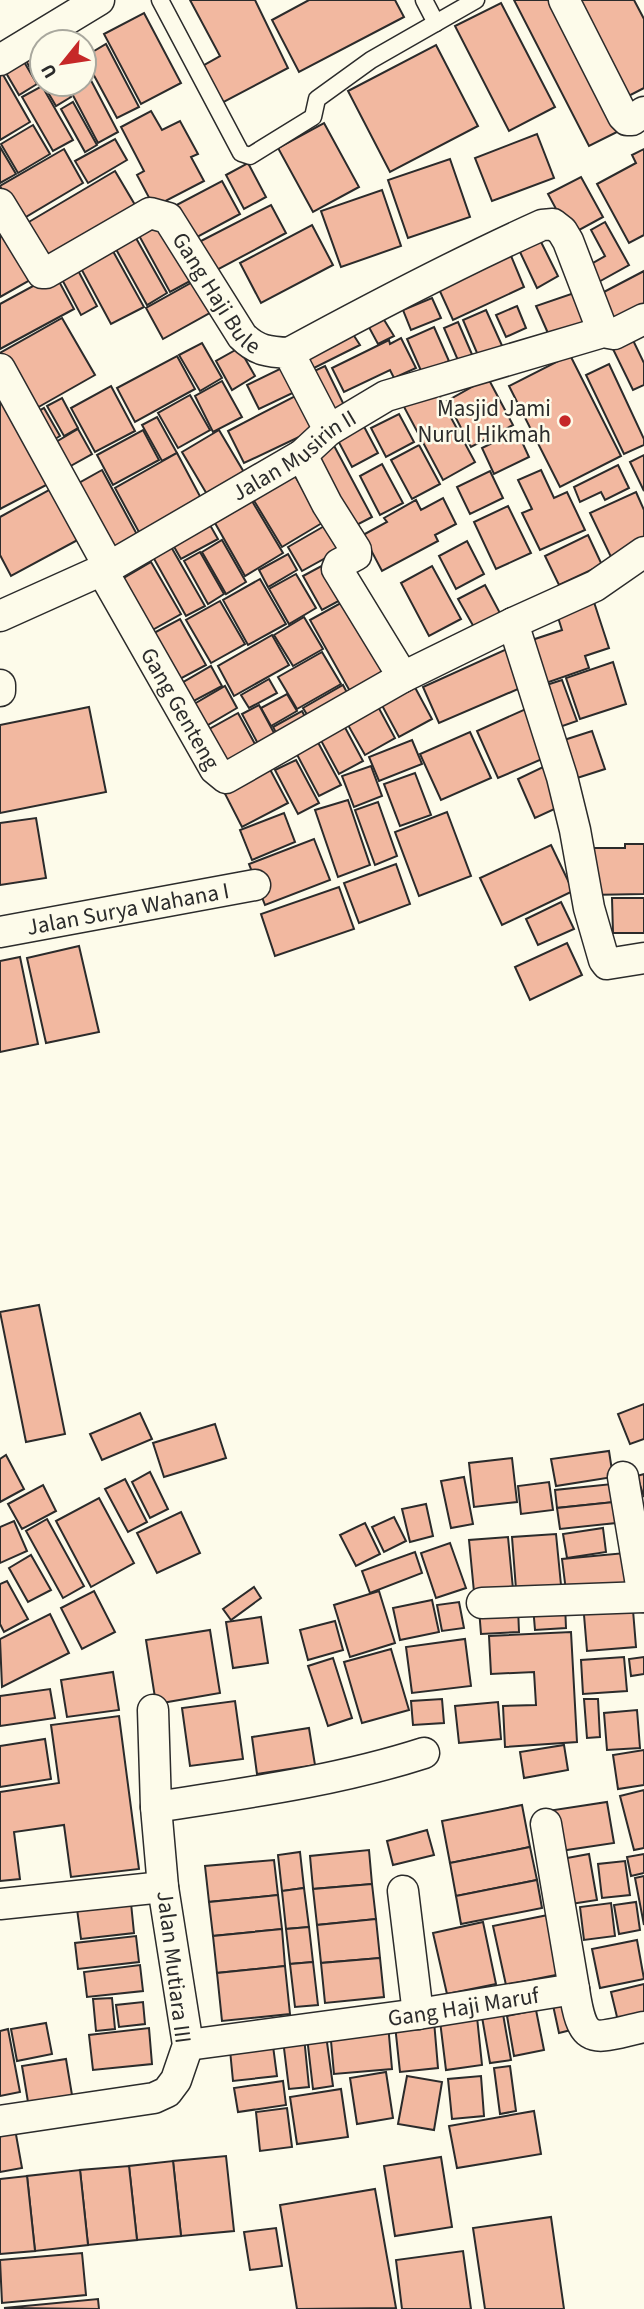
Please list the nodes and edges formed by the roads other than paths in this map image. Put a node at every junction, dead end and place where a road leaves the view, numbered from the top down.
1 (99, 0) edge
2 (160, 0) edge
3 (424, 0) edge
4 (475, 0) edge
5 (564, 0) edge
6 (436, 23) junction
7 (0, 60) edge
8 (644, 112) edge
9 (0, 204) edge
10 (644, 319) edge
11 (603, 332) junction
12 (289, 353) junction
13 (0, 369) edge
14 (329, 430) junction
15 (302, 455) junction
16 (644, 552) edge
17 (108, 567) junction
18 (0, 616) edge
19 (513, 623) junction
20 (403, 677) junction
21 (0, 685) edge
22 (0, 691) edge
23 (255, 885) dead end
24 (0, 932) edge
25 (644, 958) edge
26 (622, 1477) dead end
27 (644, 1597) edge
28 (482, 1604) dead end
29 (153, 1710) dead end
30 (424, 1754) dead end
31 (156, 1807) junction
32 (546, 1824) dead end
33 (163, 1887) junction
34 (403, 1891) dead end
35 (0, 1904) edge
36 (574, 1989) junction
37 (418, 2014) junction
38 (644, 2027) edge
39 (188, 2045) junction
40 (0, 2121) edge

1 - 7 street
2 - 6 lane
3 - 6 lane
4 - 6 lane
5 - 8 street
9 - 12 street, Gang Haji Bule
10 - 11 street, Jalan Musirin II
11 - 12 street
11 - 14 street, Jalan Musirin II
12 - 14 street, Gang Haji Bule
13 - 17 street
14 - 15 street, Jalan Musirin II
15 - 17 street, Jalan Musirin II
15 - 20 street
16 - 19 street, Gang Genteng
17 - 18 street, Jalan Musirin II
17 - 20 street, Gang Genteng
19 - 20 street, Gang Genteng
19 - 25 street
21 - 22 street
23 - 24 street, Jalan Surya Wahana I
26 - 27 street
27 - 28 street
29 - 31 street, Jalan Mutiara III
30 - 31 street
31 - 33 street, Jalan Mutiara III
32 - 36 street
33 - 35 street
33 - 39 street, Jalan Mutiara III
34 - 37 street
36 - 37 street, Gang Haji Maruf
36 - 38 street
37 - 39 street, Gang Haji Maruf
39 - 40 street, Jalan Mutiara III

